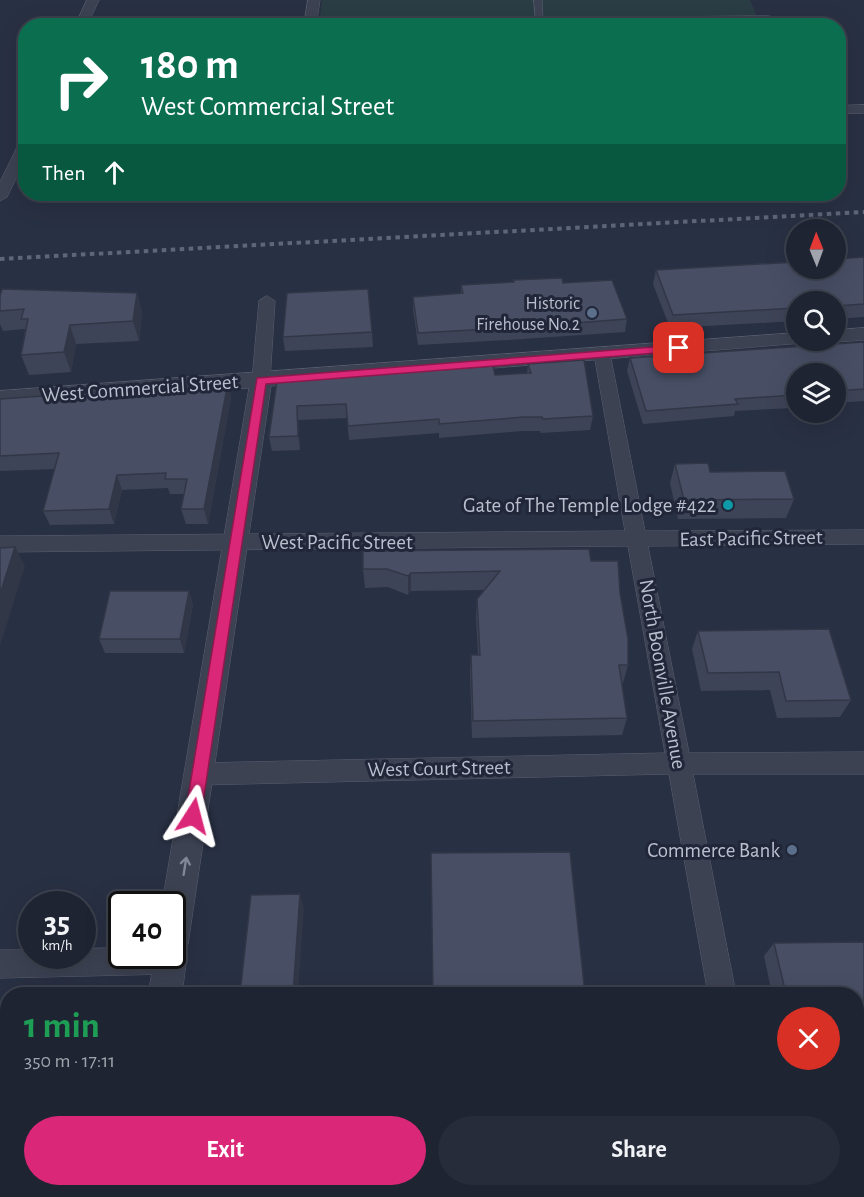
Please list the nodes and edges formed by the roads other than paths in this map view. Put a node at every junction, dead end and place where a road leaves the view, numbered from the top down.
1 (93, 0) edge
2 (314, 0) edge
3 (538, 0) edge
4 (85, 18) edge
5 (311, 18) edge
6 (540, 18) edge
7 (864, 109) edge
8 (846, 110) edge
9 (18, 157) edge
10 (0, 158) edge
11 (18, 164) edge
12 (0, 197) edge
13 (267, 300) dead end
14 (864, 334) edge
15 (846, 335) edge
16 (786, 340) edge
17 (602, 354) junction
18 (261, 380) junction
19 (0, 398) edge
20 (864, 537) edge
21 (638, 539) junction
22 (234, 543) junction
23 (0, 544) edge
24 (679, 763) junction
25 (864, 763) edge
26 (199, 774) junction
27 (181, 891) edge
28 (108, 957) edge
29 (0, 964) edge
30 (169, 969) edge
31 (166, 987) edge
32 (721, 987) edge

1 - 4 street
2 - 5 street
3 - 6 street
7 - 8 street
9 - 10 street
11 - 12 street
13 - 18 street
14 - 15 street
16 - 17 street, West Commercial Street
17 - 18 street, West Commercial Street
17 - 21 street, North Boonville Avenue
18 - 19 street, West Commercial Street
18 - 22 street
20 - 21 street, East Pacific Street
21 - 22 street, West Pacific Street
21 - 24 street, North Boonville Avenue
22 - 23 street, West Pacific Street
22 - 26 street
24 - 25 street, West Court Street
24 - 26 street, West Court Street
24 - 32 street, North Boonville Avenue
27 -> 26 street
28 - 29 street
30 - 31 street

